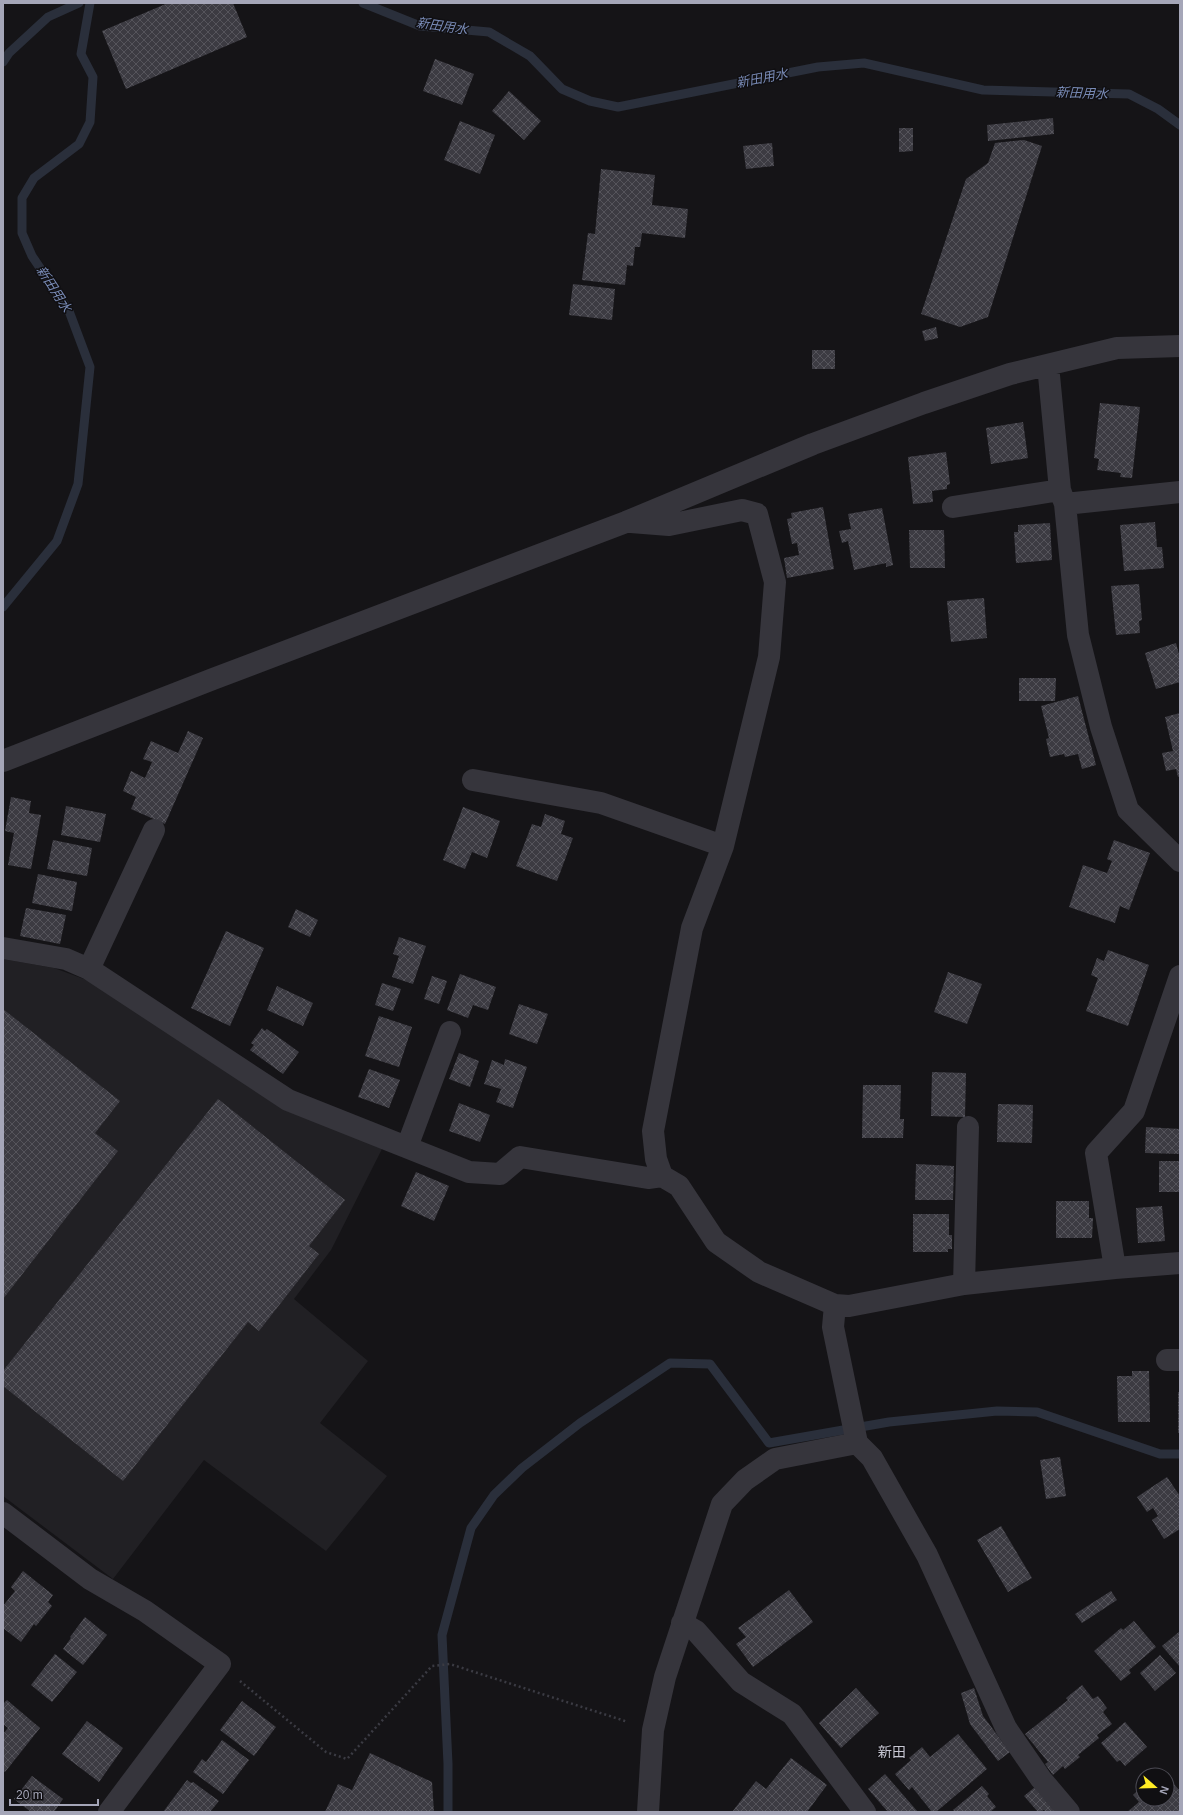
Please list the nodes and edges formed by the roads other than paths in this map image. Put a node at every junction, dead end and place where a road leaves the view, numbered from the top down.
1 (1180, 346) edge
2 (1048, 365) junction
3 (1180, 492) edge
4 (1062, 497) junction
5 (953, 507) dead end
6 (626, 522) junction
7 (3, 760) edge
8 (473, 780) dead end
9 (154, 830) dead end
10 (723, 846) junction
11 (1180, 861) edge
12 (3, 948) edge
13 (88, 969) junction
14 (1180, 976) edge
15 (450, 1032) dead end
16 (968, 1127) dead end
17 (407, 1147) junction
18 (662, 1176) junction
19 (1180, 1263) edge
20 (1115, 1268) junction
21 (964, 1284) junction
22 (835, 1305) junction
23 (854, 1433) junction
24 (3, 1513) edge
25 (682, 1623) junction
26 (109, 1812) edge
27 (649, 1812) edge
28 (865, 1812) edge
29 (1069, 1812) edge

1 - 2 street
2 - 4 street
2 - 6 street
3 - 4 street
4 - 5 street
4 - 11 street
6 - 7 street
6 - 10 street
8 - 10 street
9 - 13 street
10 - 18 street
12 - 13 street
13 - 17 street
14 - 20 street
15 - 17 street
16 - 21 street
17 - 18 street
18 - 22 street
19 - 20 street
20 - 21 street
21 - 22 street
22 - 23 street
23 - 25 street
23 - 29 street
24 - 26 street
25 - 27 street
25 - 28 street

